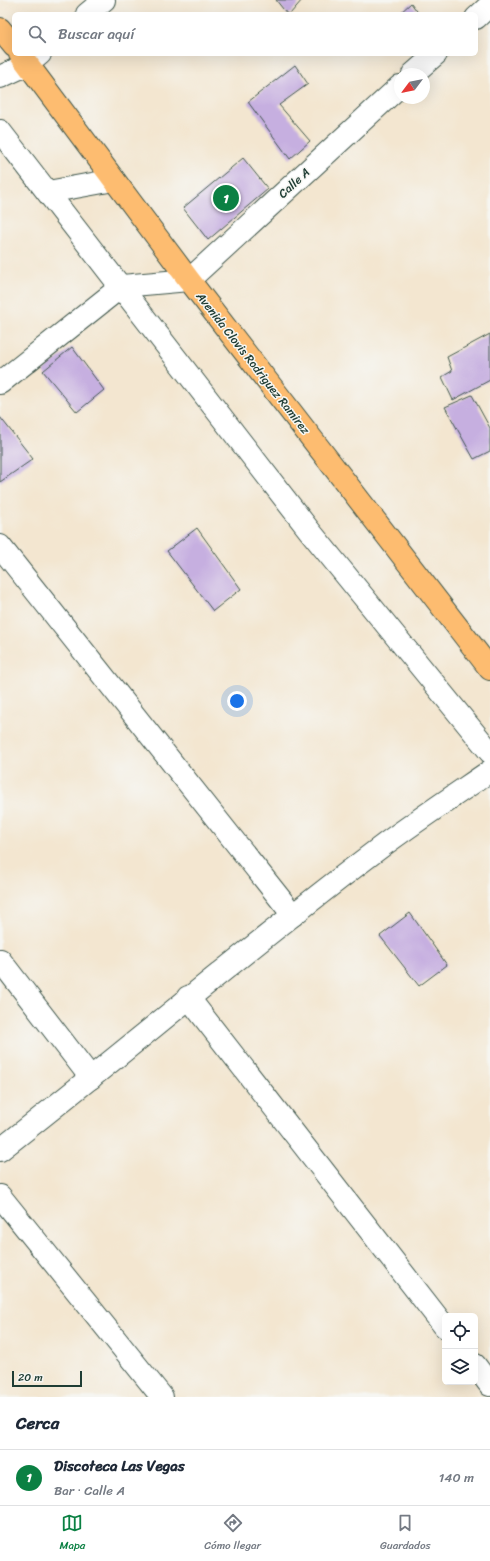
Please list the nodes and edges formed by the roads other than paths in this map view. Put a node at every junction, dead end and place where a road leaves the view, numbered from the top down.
1 (104, 0) edge
2 (490, 5) edge
3 (89, 12) edge
4 (478, 16) edge
5 (0, 28) edge
6 (12, 43) edge
7 (434, 56) edge
8 (29, 57) edge
9 (420, 68) edge
10 (0, 77) edge
11 (394, 92) edge
12 (0, 131) edge
13 (114, 180) junction
14 (48, 192) junction
15 (189, 280) junction
16 (122, 286) junction
17 (0, 383) edge
18 (0, 546) edge
19 (490, 669) edge
20 (490, 752) edge
21 (490, 771) edge
22 (293, 915) junction
23 (0, 960) edge
24 (188, 997) junction
25 (91, 1078) junction
26 (0, 1150) edge
27 (0, 1196) edge
28 (442, 1323) edge
29 (478, 1369) edge
30 (490, 1385) edge
31 (162, 1397) edge

1 - 3 street
2 - 4 street
5 - 6 main road
7 - 9 street
8 - 10 street
8 - 13 main road, Avenida Clovis Rodriguez Ramirez
11 - 15 street, Calle A
12 - 14 street
13 - 14 street
13 - 15 main road, Avenida Clovis Rodriguez Ramirez
14 - 16 street
15 - 16 street
15 - 19 main road, Avenida Clovis Rodriguez Ramirez
16 - 17 street
16 - 20 street
18 - 22 street
21 - 22 street
22 - 24 street
23 - 25 street
24 - 25 street
24 - 28 street
25 - 26 street
27 - 31 street
29 - 30 street

